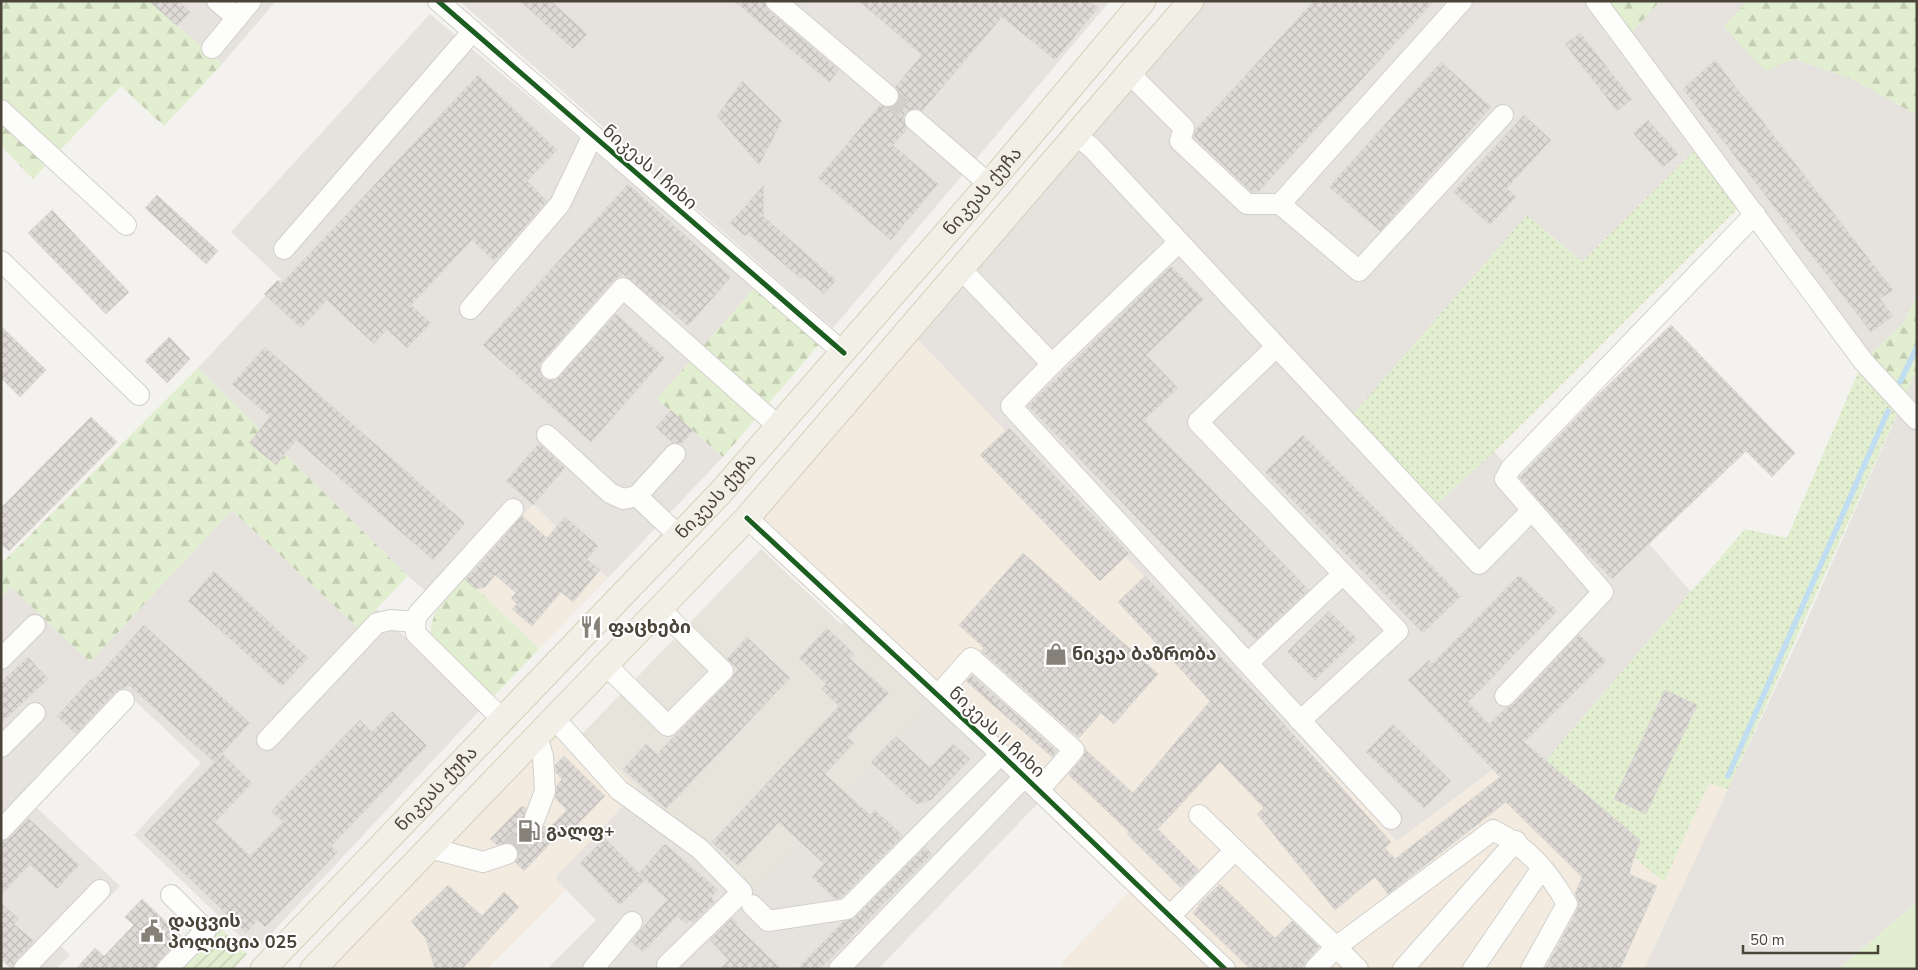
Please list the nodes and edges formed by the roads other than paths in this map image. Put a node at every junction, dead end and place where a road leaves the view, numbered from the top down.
1 (217, 1) edge
2 (251, 1) edge
3 (438, 1) edge
4 (776, 1) edge
5 (1143, 1) edge
6 (1191, 1) edge
7 (1462, 1) edge
8 (1596, 1) edge
9 (237, 18) junction
10 (473, 32) junction
11 (212, 48) dead end
12 (1129, 74) junction
13 (888, 96) tunnel mouth
14 (1, 110) edge
15 (1503, 115) dead end
16 (915, 120) tunnel mouth
17 (593, 135) junction
18 (1076, 135) junction
19 (989, 184) junction
20 (1280, 204) junction
21 (1755, 214) junction
22 (126, 225) dead end
23 (1179, 242) junction
24 (284, 249) dead end
25 (1, 261) edge
26 (960, 269) junction
27 (470, 309) dead end
28 (1276, 347) junction
29 (844, 353) junction
30 (1052, 364) junction
31 (551, 369) dead end
32 (139, 395) dead end
33 (1916, 419) dead end
34 (779, 427) junction
35 (547, 435) dead end
36 (675, 454) dead end
37 (637, 496) junction
38 (513, 509) dead end
39 (1532, 510) junction
40 (747, 518) junction
41 (680, 536) junction
42 (1343, 574) junction
43 (660, 608) junction
44 (415, 622) junction
45 (35, 624) dead end
46 (1, 659) edge
47 (1248, 664) junction
48 (606, 665) junction
49 (938, 694) junction
50 (1505, 696) dead end
51 (124, 700) dead end
52 (35, 713) dead end
53 (555, 719) junction
54 (503, 720) junction
55 (1300, 721) junction
56 (537, 737) junction
57 (267, 740) dead end
58 (1, 747) edge
59 (1001, 754) junction
60 (1032, 783) junction
61 (1199, 815) dead end
62 (535, 818) tunnel mouth
63 (1390, 819) dead end
64 (1, 830) edge
65 (1516, 842) junction
66 (430, 848) junction
67 (1235, 850) junction
68 (507, 854) tunnel mouth
69 (1542, 868) junction
70 (100, 890) dead end
71 (171, 896) dead end
72 (752, 905) dead end
73 (1170, 916) junction
74 (632, 922) dead end
75 (1336, 948) junction
76 (667, 965) dead end
77 (24, 969) edge
78 (167, 969) edge
79 (263, 969) edge
80 (313, 969) edge
81 (593, 969) edge
82 (839, 969) edge
83 (1225, 969) edge
84 (1315, 969) edge
85 (1358, 969) edge
86 (1403, 969) edge
87 (1473, 969) edge
88 (1531, 969) edge

1 - 9 street
2 - 9 street
3 - 10 street, ნიკეას I ჩიხი
4 - 13 street
5 - 19 main road, ნიკეას ქუჩა
6 - 12 main road, ნიკეას ქუჩა
7 - 20 street
8 - 21 street
9 - 11 street
10 - 17 street, ნიკეას I ჩიხი
10 - 24 street
12 - 18 main road, ნიკეას ქუჩა
12 - 20 street
14 - 22 street
15 - 20 street
16 - 19 street
17 - 27 street
17 - 29 street, ნიკეას I ჩიხი
18 - 23 street
18 - 26 main road, ნიკეას ქუჩა
19 - 29 main road, ნიკეას ქუჩა
21 - 33 street
21 - 39 street
23 - 28 street
23 - 30 street
25 - 32 street
26 - 30 street
26 - 40 main road, ნიკეას ქუჩა
28 - 39 street
28 - 42 street
29 - 34 main road, ნიკეას ქუჩა
30 - 47 street
31 - 34 street
34 - 41 main road, ნიკეას ქუჩა
35 - 37 street
36 - 37 street
37 - 41 street
38 - 44 street
39 - 50 street
40 - 43 main road, ნიკეას ქუჩა
40 - 49 street, ნიკეას II ჩიხი
41 - 54 main road, ნიკეას ქუჩა
42 - 47 street
42 - 55 street
43 - 48 main road, ნიკეას ქუჩა
43 - 48 street
44 - 54 street
44 - 57 street
45 - 46 street
47 - 55 street
48 - 53 main road, ნიკეას ქუჩა
49 - 59 street, ნიკეას II ჩიხი
49 - 60 street
51 - 64 street
52 - 58 street
53 - 56 main road, ნიკეას ქუჩა
53 - 76 street
54 - 79 main road, ნიკეას ქუჩა
55 - 63 street
56 - 62 street
56 - 66 main road, ნიკეას ქუჩა
59 - 60 street, ნიკეას II ჩიხი
59 - 72 street
60 - 73 street, ნიკეას II ჩიხი
60 - 82 street
61 - 67 street
65 - 69 street
65 - 75 street
65 - 86 street
66 - 68 street
66 - 80 main road, ნიკეას ქუჩა
67 - 73 street
67 - 75 street
69 - 87 street
69 - 88 street
70 - 77 street
71 - 78 street
73 - 83 street, ნიკეას II ჩიხი
74 - 81 street
75 - 84 street
75 - 85 street

